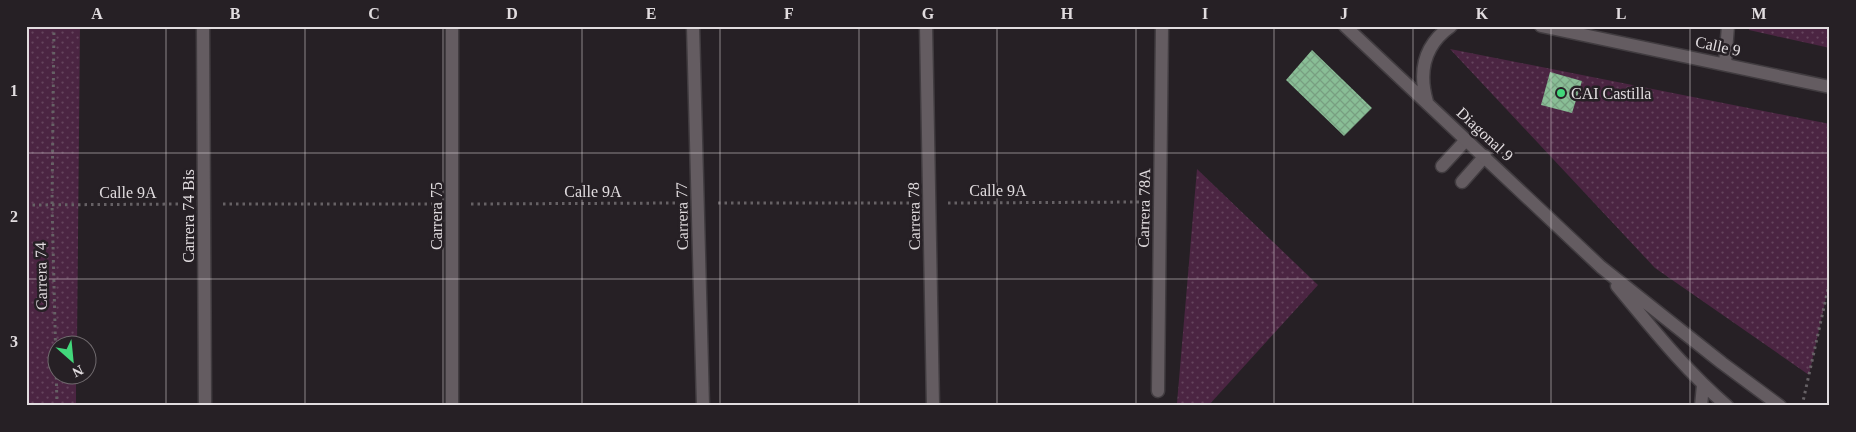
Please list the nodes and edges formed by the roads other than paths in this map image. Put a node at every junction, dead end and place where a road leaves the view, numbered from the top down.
1 (203, 26) edge
2 (452, 26) edge
3 (693, 26) edge
4 (926, 26) edge
5 (1162, 26) edge
6 (1345, 26) edge
7 (1451, 26) edge
8 (1541, 26) edge
9 (1728, 26) edge
10 (1725, 64) junction
11 (1830, 87) edge
12 (1426, 102) junction
13 (1466, 140) junction
14 (1485, 156) junction
15 (1442, 166) dead end
16 (1462, 182) dead end
17 (1601, 267) junction
18 (1703, 385) junction
19 (1158, 391) dead end
20 (205, 406) edge
21 (452, 406) edge
22 (703, 406) edge
23 (933, 406) edge
24 (1701, 406) edge
25 (1727, 406) edge
26 (1780, 406) edge

1 - 20 street, Carrera 74 Bis
2 - 21 street, Carrera 75
3 - 22 street, Carrera 77
4 - 23 street, Carrera 78
5 - 19 street, Carrera 78A
6 - 12 street, Diagonal 9
7 - 12 street
8 - 10 street, Calle 9
9 - 10 street
10 - 11 street, Calle 9
12 - 13 street, Diagonal 9
13 - 14 street, Diagonal 9
13 - 15 street
14 - 16 street
14 - 17 street, Diagonal 9
17 - 18 street, Diagonal 9
17 - 26 street, Diagonal 9
18 - 24 street
18 - 25 street, Diagonal 9

